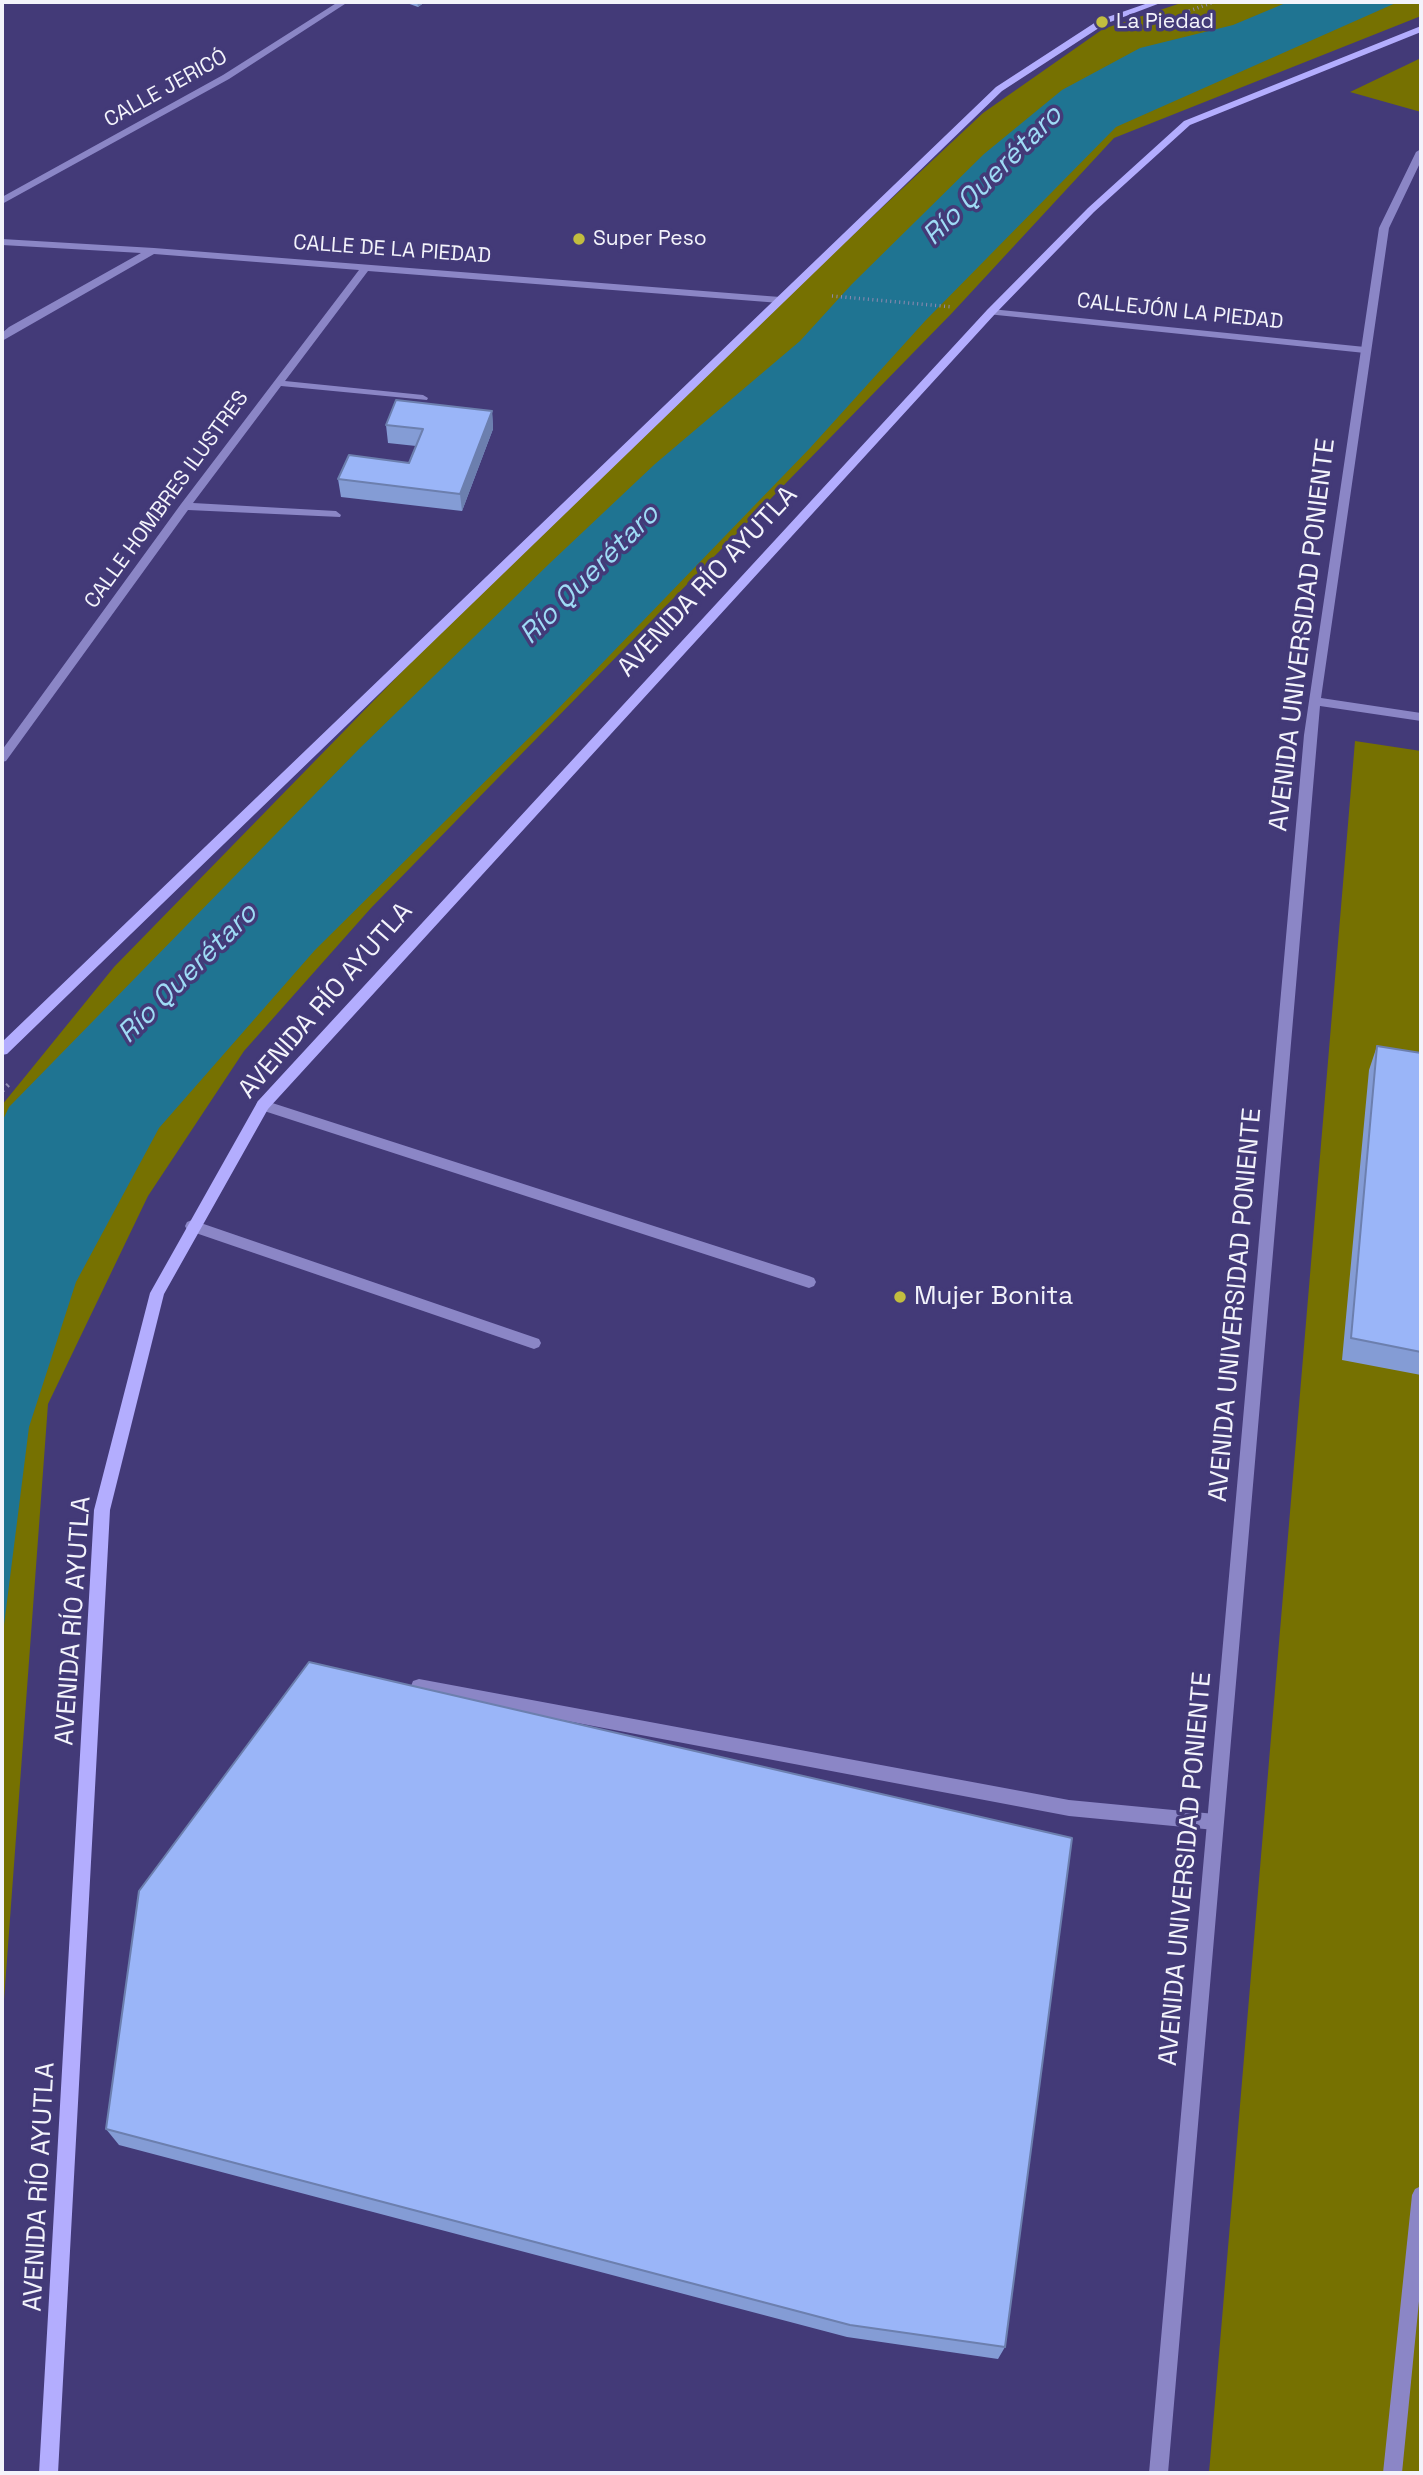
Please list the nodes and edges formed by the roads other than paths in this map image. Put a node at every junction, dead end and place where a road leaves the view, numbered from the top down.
1 (344, 2) edge
2 (1159, 2) edge
3 (1421, 29) edge
4 (1421, 152) edge
5 (2, 201) edge
6 (2, 242) edge
7 (154, 251) junction
8 (366, 267) junction
9 (780, 300) junction
10 (991, 312) junction
11 (2, 338) edge
12 (1365, 350) junction
13 (278, 383) junction
14 (423, 397) dead end
15 (185, 506) junction
16 (336, 515) dead end
17 (1315, 701) junction
18 (1421, 717) edge
19 (2, 758) edge
20 (2, 1050) edge
21 (263, 1105) junction
22 (192, 1226) junction
23 (809, 1282) dead end
24 (534, 1343) dead end
25 (419, 1686) edge
26 (1215, 1822) junction
27 (1421, 2195) edge
28 (48, 2473) edge
29 (1158, 2473) edge
30 (1392, 2473) edge

1 - 5 street, CALLE JERICÓ
2 - 9 main road
3 - 10 main road, AVENIDA RÍO AYUTLA
4 - 12 street, AVENIDA UNIVERSIDAD PONIENTE
6 - 7 street, CALLE DE LA PIEDAD
7 - 8 street, CALLE DE LA PIEDAD
7 - 11 street
8 - 9 street, CALLE DE LA PIEDAD
8 - 13 street, CALLE HOMBRES ILUSTRES
9 - 20 main road
10 - 12 street, CALLEJÓN LA PIEDAD
10 - 21 main road, AVENIDA RÍO AYUTLA
12 - 17 street, AVENIDA UNIVERSIDAD PONIENTE
13 - 14 street
13 - 15 street, CALLE HOMBRES ILUSTRES
15 - 16 street
15 - 19 street, CALLE HOMBRES ILUSTRES
17 - 18 street
17 - 26 street, AVENIDA UNIVERSIDAD PONIENTE
21 - 22 main road, AVENIDA RÍO AYUTLA
21 - 23 street
22 - 24 street
22 - 28 main road, AVENIDA RÍO AYUTLA
25 - 26 street
26 - 29 street, AVENIDA UNIVERSIDAD PONIENTE
27 - 30 street

